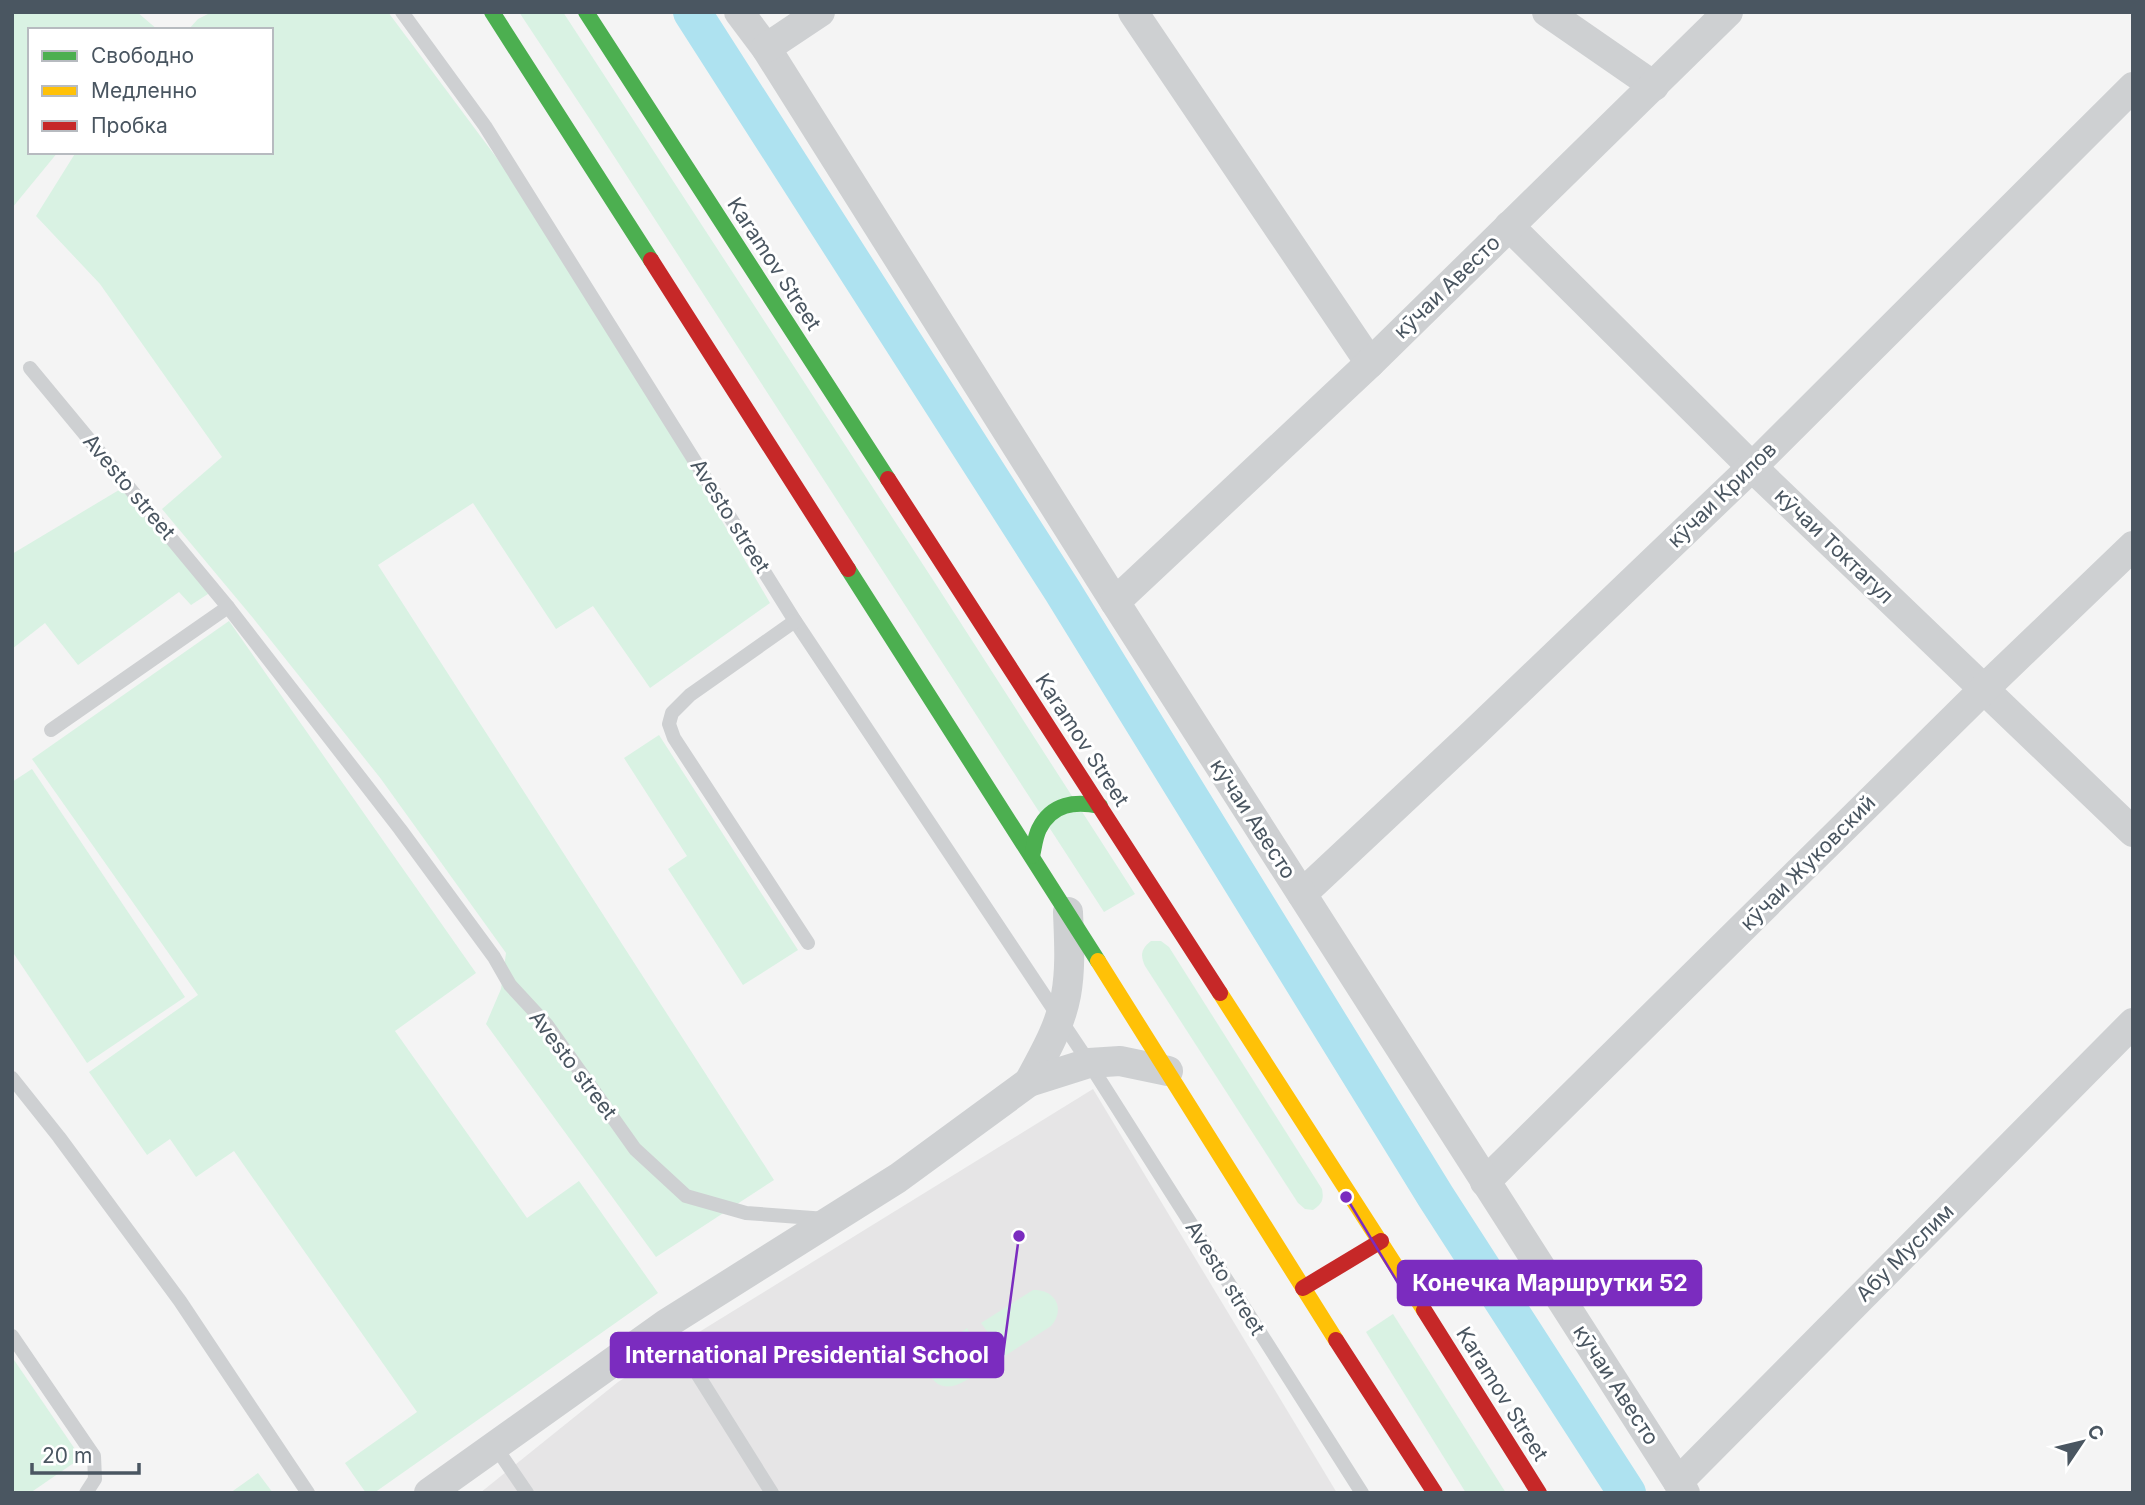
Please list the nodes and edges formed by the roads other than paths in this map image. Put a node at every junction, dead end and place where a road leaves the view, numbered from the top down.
1 (402, 12) edge
2 (492, 12) edge
3 (586, 12) edge
4 (739, 12) edge
5 (820, 12) edge
6 (1133, 12) edge
7 (1547, 12) edge
8 (1728, 12) edge
9 (766, 48) junction
10 (1654, 86) junction
11 (2133, 87) edge
12 (1509, 226) junction
13 (1370, 363) junction
14 (30, 368) dead end
15 (1752, 467) junction
16 (2133, 545) edge
17 (1115, 602) junction
18 (228, 607) junction
19 (795, 621) junction
20 (1983, 690) junction
21 (51, 730) dead end
22 (1100, 806) junction
23 (2133, 832) edge
24 (1032, 856) junction
25 (1302, 894) junction
26 (1068, 912) junction
27 (808, 943) dead end
28 (1059, 1019) junction
29 (2133, 1023) edge
30 (1089, 1063) junction
31 (1168, 1071) junction
32 (12, 1078) edge
33 (1029, 1082) junction
34 (1485, 1182) junction
35 (831, 1219) junction
36 (1381, 1241) junction
37 (1303, 1288) junction
38 (666, 1324) junction
39 (12, 1336) edge
40 (495, 1446) junction
41 (1681, 1487) edge
42 (86, 1493) edge
43 (308, 1493) edge
44 (429, 1493) edge
45 (527, 1493) edge
46 (772, 1493) edge
47 (1362, 1493) edge
48 (1435, 1493) edge
49 (1539, 1493) edge

1 - 19 lane, Avesto street
2 - 24 main road
3 - 22 main road, Karamov Street
4 - 9 street
5 - 9 street
6 - 13 street
7 - 10 street
8 - 10 street, кӯчаи Авесто
9 - 17 street
10 - 12 street, кӯчаи Авесто
11 - 15 street, кӯчаи Крилов
12 - 13 street, кӯчаи Авесто
12 - 15 street, кӯчаи Токтагул
13 - 17 street, кӯчаи Авесто
14 - 18 lane, Avesto street
15 - 20 street, кӯчаи Токтагул
15 - 25 street, кӯчаи Крилов
16 - 20 street, кӯчаи Жуковский
17 - 25 street, кӯчаи Авесто
18 - 21 lane
18 - 35 lane, Avesto street
19 - 27 lane
19 - 28 lane, Avesto street
20 - 23 street, кӯчаи Токтагул
20 - 34 street, кӯчаи Жуковский
22 - 24 main road
22 - 36 main road, Karamov Street
24 - 26 main road
25 - 34 street, кӯчаи Авесто
26 - 28 street
26 - 31 main road
28 - 30 lane, Avesto street
28 - 33 street
29 - 41 street, Абу Муслим
30 - 31 street
30 - 33 street
30 - 47 lane, Avesto street
31 - 37 main road
32 - 43 lane
33 - 35 street
34 - 41 street, кӯчаи Авесто
35 - 38 street
36 - 37 main road
36 - 49 main road, Karamov Street
37 - 48 main road
38 - 40 street
38 - 46 lane
39 - 42 lane
40 - 44 street
40 - 45 lane

